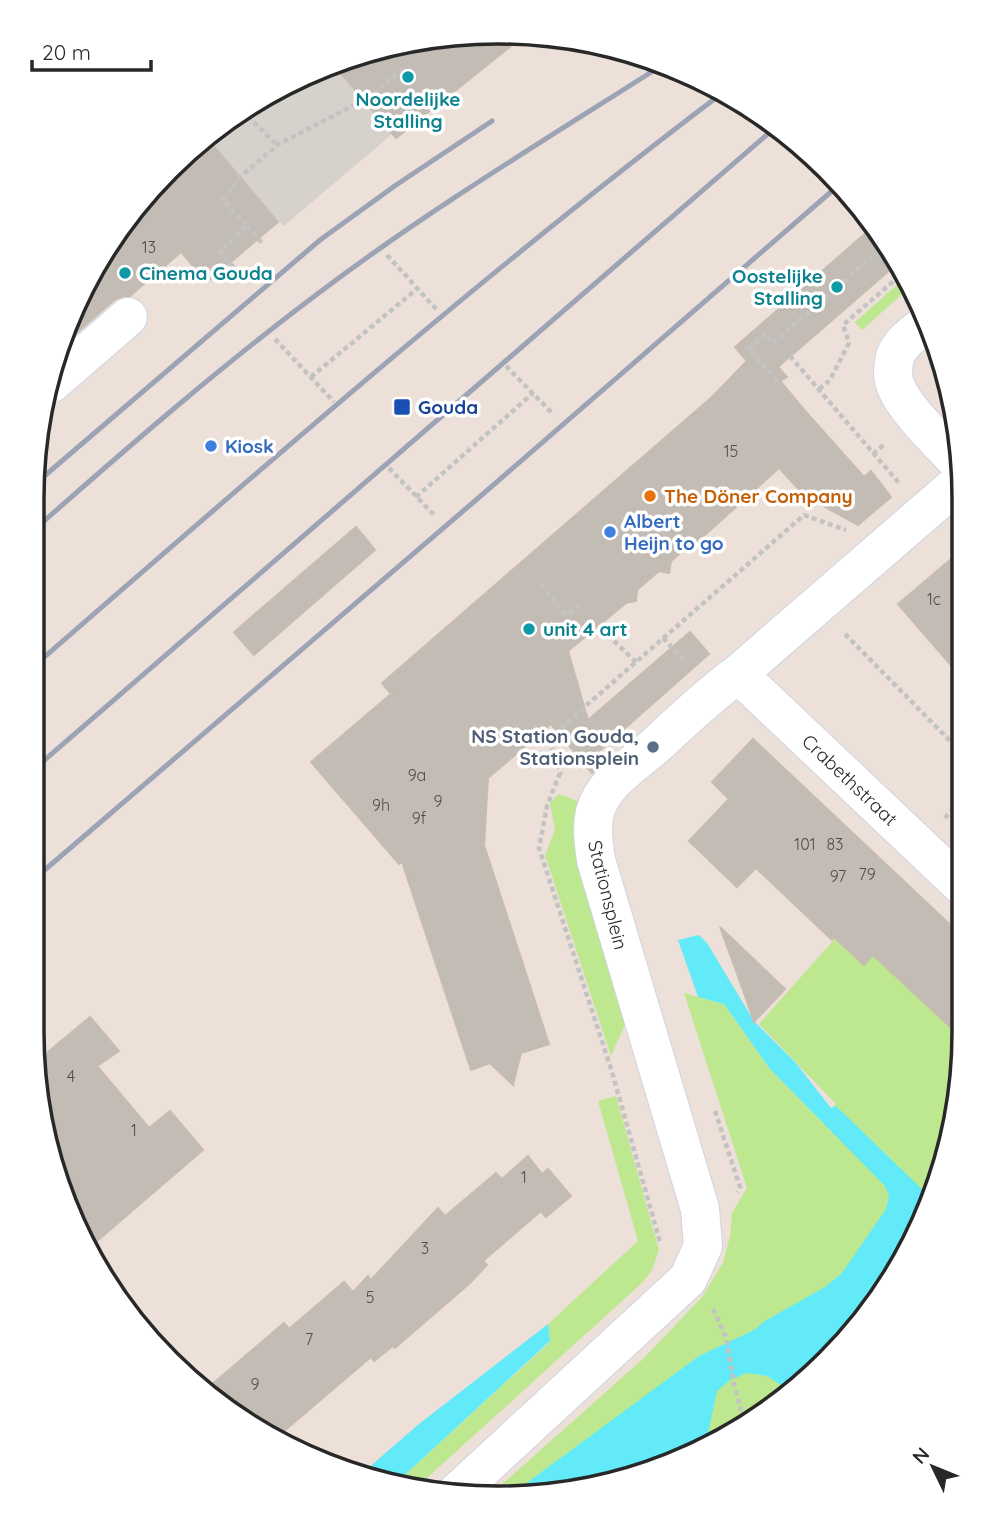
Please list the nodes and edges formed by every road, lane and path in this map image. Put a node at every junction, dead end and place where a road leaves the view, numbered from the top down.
1 (406, 66) dead end
2 (250, 118) edge
3 (276, 145) junction
4 (247, 226) junction
5 (262, 243) dead end
6 (879, 251) edge
7 (387, 255) dead end
8 (239, 274) dead end
9 (896, 279) edge
10 (418, 288) junction
11 (439, 311) dead end
12 (128, 317) dead end
13 (920, 329) edge
14 (275, 339) dead end
15 (790, 356) dead end
16 (506, 366) dead end
17 (60, 376) edge
18 (312, 377) junction
19 (778, 381) dead end
20 (819, 389) junction
21 (533, 393) junction
22 (334, 401) dead end
23 (553, 414) dead end
24 (949, 452) edge
25 (389, 468) dead end
26 (952, 489) edge
27 (416, 497) junction
28 (924, 511) junction
29 (436, 517) dead end
30 (541, 585) dead end
31 (583, 603) dead end
32 (817, 606) junction
33 (614, 641) dead end
34 (636, 663) dead end
35 (738, 674) junction
36 (546, 732) dead end
37 (952, 743) edge
38 (560, 773) junction
39 (601, 798) junction
40 (952, 877) edge
41 (661, 1245) dead end
42 (726, 1337) dead end
43 (742, 1415) edge
44 (465, 1485) edge

1 - 3 path
2 - 3 path
3 - 4 path
4 - 5 path
4 - 8 path
6 - 19 path
7 - 10 path
9 - 20 path
10 - 11 path
10 - 18 path
12 - 17 street
13 - 24 street
14 - 18 path
15 - 20 path
16 - 21 path
18 - 22 path
20 - 28 path
21 - 23 path
21 - 27 path
25 - 27 path
26 - 28 street, Stationsplein
27 - 29 path
28 - 32 street, Stationsplein
30 - 31 path
32 - 35 street, Stationsplein
32 - 37 path
33 - 34 path
35 - 39 street, Stationsplein
35 - 40 street, Crabethstraat
36 - 38 path
38 - 39 path
38 - 41 path
39 - 44 street, Stationsplein
42 - 43 path

